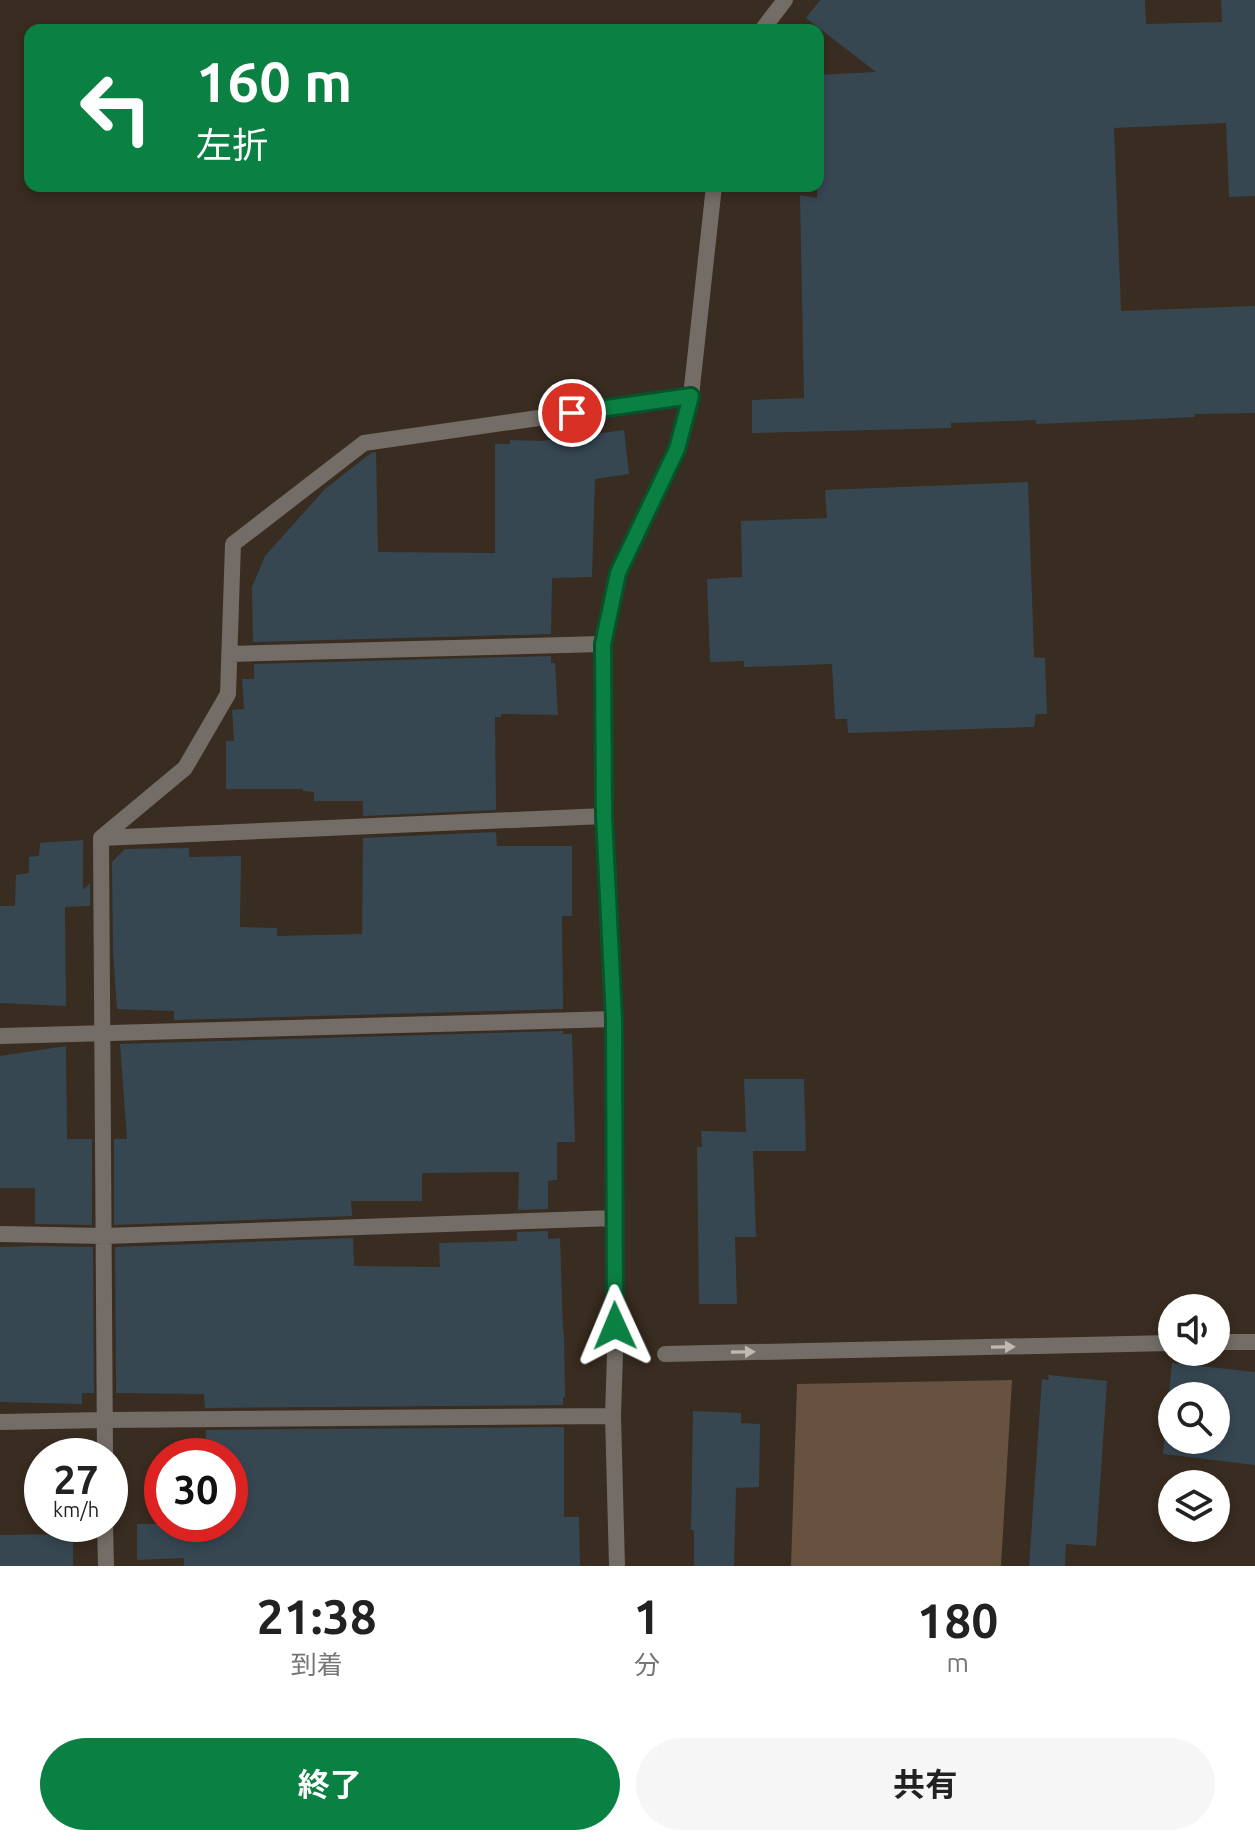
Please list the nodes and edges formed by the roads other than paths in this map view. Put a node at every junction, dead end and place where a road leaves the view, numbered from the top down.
1 (785, 0) edge
2 (767, 24) edge
3 (713, 192) edge
4 (691, 396) junction
5 (603, 644) junction
6 (229, 654) junction
7 (604, 816) junction
8 (101, 838) junction
9 (614, 1019) junction
10 (103, 1032) junction
11 (0, 1036) edge
12 (614, 1218) junction
13 (0, 1234) edge
14 (105, 1236) junction
15 (1230, 1342) edge
16 (1255, 1342) edge
17 (1158, 1343) edge
18 (665, 1354) dead end
19 (613, 1416) junction
20 (105, 1420) junction
21 (0, 1422) edge
22 (105, 1438) edge
23 (105, 1542) edge
24 (106, 1566) edge
25 (617, 1566) edge

1 - 2 street
3 - 4 street
4 - 5 street
4 - 6 street
5 - 6 street
5 - 7 street
6 - 8 street
7 - 8 street
7 - 9 street
8 - 10 street
9 - 10 street
9 - 12 street
10 - 11 street
10 - 14 street
12 - 14 street
12 - 19 street
13 - 14 street
14 - 20 street
15 - 16 street
18 -> 17 street
19 - 20 street
19 - 25 street
20 - 21 street
20 - 22 street
23 - 24 street

